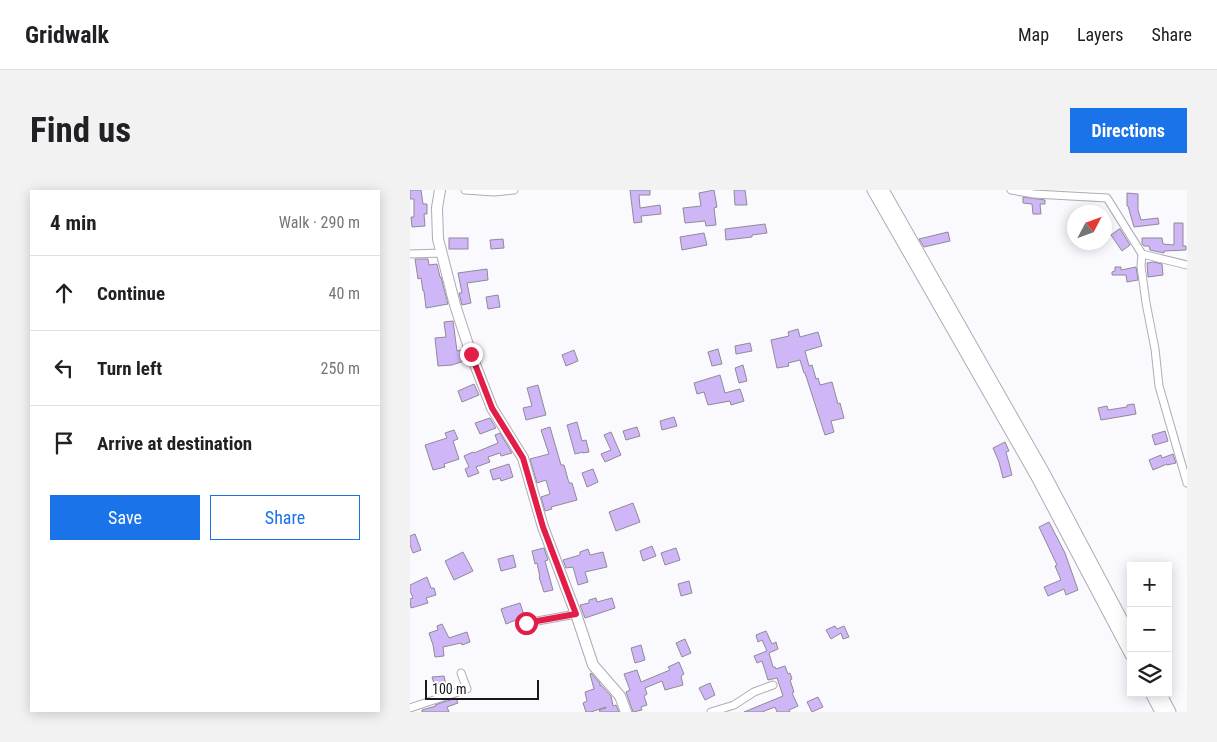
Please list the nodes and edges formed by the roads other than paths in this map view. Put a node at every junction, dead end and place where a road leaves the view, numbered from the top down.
1 (440, 190) edge
2 (465, 190) edge
3 (514, 190) edge
4 (873, 190) edge
5 (882, 190) edge
6 (1011, 190) edge
7 (442, 253) junction
8 (410, 254) edge
9 (1142, 254) junction
10 (1187, 265) edge
11 (1187, 483) edge
12 (576, 614) junction
13 (526, 623) dead end
14 (1127, 629) edge
15 (1129, 652) edge
16 (461, 673) dead end
17 (772, 685) dead end
18 (1153, 697) edge
19 (1162, 697) edge
20 (410, 708) edge
21 (626, 712) edge
22 (711, 712) edge
23 (1161, 712) edge
24 (1170, 712) edge

1 - 7 street
2 - 3 street
4 - 15 main road
5 - 14 main road
6 - 9 street
7 - 8 street
7 - 12 street
9 - 10 street
9 - 11 street
12 - 13 street
12 - 21 street
16 - 20 street
17 - 22 street
18 - 23 main road
19 - 24 main road

